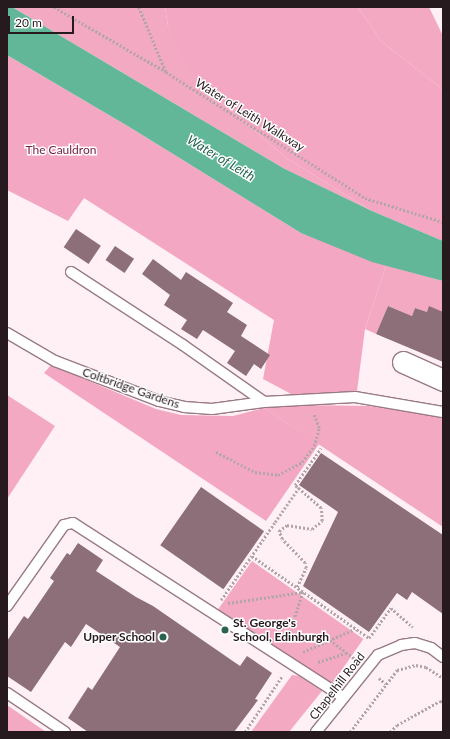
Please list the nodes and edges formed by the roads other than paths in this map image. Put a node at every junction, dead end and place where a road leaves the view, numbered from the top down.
1 (71, 272) dead end
2 (7, 333) edge
3 (403, 362) dead end
4 (443, 380) edge
5 (264, 402) junction
6 (443, 412) edge
7 (7, 606) edge
8 (443, 657) edge
9 (7, 693) edge
10 (343, 697) junction
11 (65, 732) edge
12 (316, 732) edge

1 - 5 lane
2 - 5 lane, Coltbridge Gardens
3 - 4 street
5 - 6 lane, Coltbridge Gardens
7 - 10 lane
8 - 10 lane, Chapelhill Road
9 - 11 lane
10 - 12 lane, Chapelhill Road

